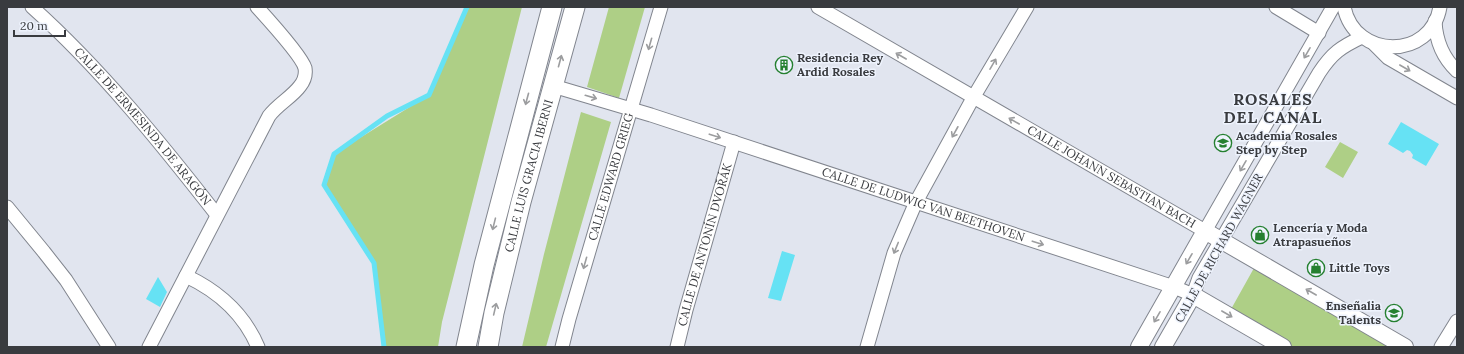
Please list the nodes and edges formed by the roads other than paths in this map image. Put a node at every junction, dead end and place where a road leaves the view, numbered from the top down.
1 (32, 7) edge
2 (257, 7) edge
3 (552, 7) edge
4 (575, 7) edge
5 (661, 7) edge
6 (818, 7) edge
7 (1027, 7) edge
8 (1276, 7) edge
9 (1333, 7) edge
10 (1344, 7) edge
11 (1440, 7) edge
12 (1435, 21) junction
13 (1319, 33) junction
14 (1362, 37) junction
15 (1374, 44) junction
16 (1457, 71) edge
17 (553, 86) junction
18 (973, 98) junction
19 (1457, 98) edge
20 (631, 109) junction
21 (734, 142) junction
22 (916, 202) junction
23 (7, 207) edge
24 (217, 215) junction
25 (1205, 231) junction
26 (1222, 240) junction
27 (186, 276) junction
28 (1174, 287) junction
29 (1193, 296) junction
30 (1457, 321) edge
31 (109, 347) edge
32 (149, 347) edge
33 (258, 347) edge
34 (466, 347) edge
35 (488, 347) edge
36 (562, 347) edge
37 (677, 347) edge
38 (867, 347) edge
39 (1139, 347) edge
40 (1163, 347) edge
41 (1283, 347) edge
42 (1405, 347) edge
43 (1442, 347) edge

1 - 24 street, CALLE DE ERMESINDA DE ARAGÓN
2 - 24 street, CALLE DE ERMESINDA DE ARAGÓN
3 -> 34 main road, CALLE LUIS GRACIA IBERNI
17 -> 4 main road, CALLE LUIS GRACIA IBERNI
5 -> 20 street, CALLE EDWARD GRIEG
18 -> 6 street, CALLE JOHANN SEBASTIAN BACH
18 -> 7 street
8 - 13 street
9 - 13 street, CALLE DE RICHARD WAGNER
10 - 14 street
11 - 12 street
12 - 15 street
12 - 16 street
13 -> 25 street, CALLE DE RICHARD WAGNER
14 - 15 street
14 - 26 street, CALLE DE RICHARD WAGNER
15 -> 19 street
17 -> 20 street, CALLE DE LUDWIG VAN BEETHOVEN
35 -> 17 main road, CALLE LUIS GRACIA IBERNI
18 -> 22 street
25 -> 18 street, CALLE JOHANN SEBASTIAN BACH
20 -> 21 street, CALLE DE LUDWIG VAN BEETHOVEN
20 -> 36 street, CALLE EDWARD GRIEG
21 - 22 street, CALLE DE LUDWIG VAN BEETHOVEN
21 - 37 street, CALLE DE ANTONÍN DVOŘÁK
22 -> 28 street, CALLE DE LUDWIG VAN BEETHOVEN
22 -> 38 street
23 - 31 street
24 - 27 street, CALLE DE ERMESINDA DE ARAGÓN
25 - 26 street, CALLE JOHANN SEBASTIAN BACH
25 -> 28 street, CALLE DE RICHARD WAGNER
26 - 29 street, CALLE DE RICHARD WAGNER
42 -> 26 street, CALLE JOHANN SEBASTIAN BACH
27 - 32 street, CALLE DE ERMESINDA DE ARAGÓN
27 - 33 street
28 - 29 street, CALLE DE LUDWIG VAN BEETHOVEN
28 -> 39 street, CALLE DE RICHARD WAGNER
29 - 40 street, CALLE DE RICHARD WAGNER
29 -> 41 street, CALLE DE LUDWIG VAN BEETHOVEN
30 - 43 street

